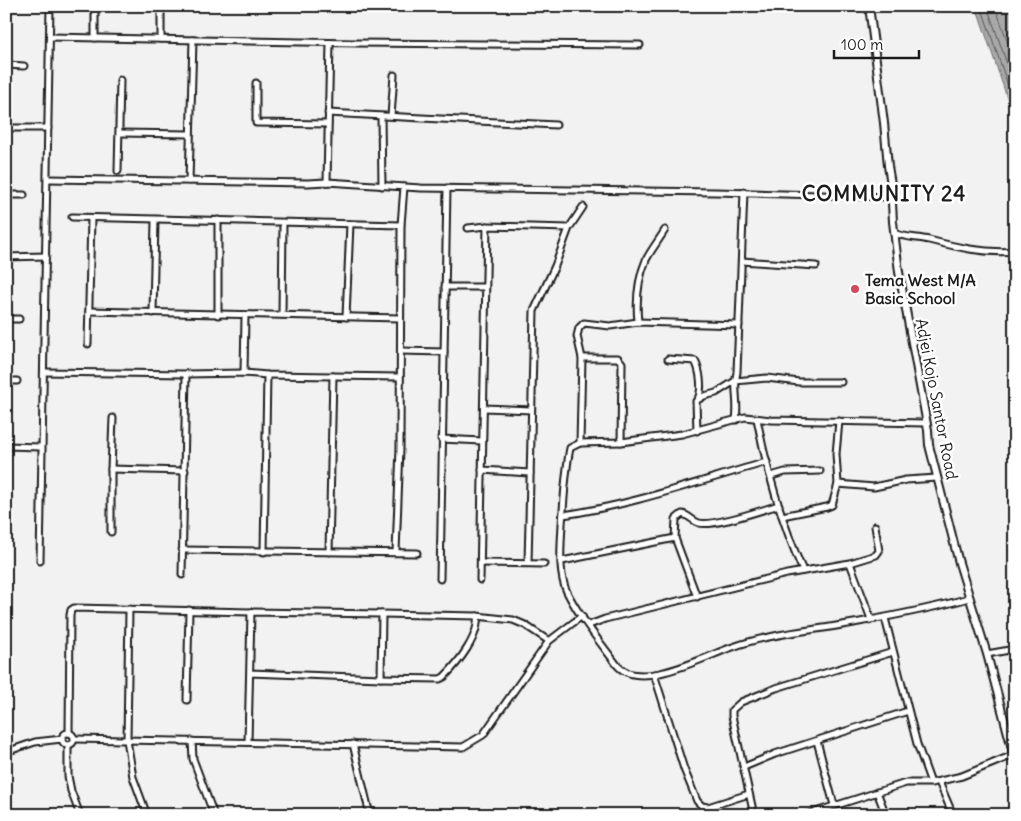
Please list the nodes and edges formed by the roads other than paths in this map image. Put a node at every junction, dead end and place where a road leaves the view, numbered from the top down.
1 (50, 6) edge
2 (96, 6) edge
3 (161, 6) edge
4 (870, 6) edge
5 (50, 37) junction
6 (95, 38) junction
7 (161, 39) junction
8 (193, 40) junction
9 (330, 43) junction
10 (640, 45) dead end
11 (6, 65) edge
12 (24, 66) dead end
13 (394, 75) dead end
14 (120, 80) dead end
15 (256, 84) dead end
16 (328, 114) junction
17 (381, 116) junction
18 (392, 116) junction
19 (328, 124) junction
20 (556, 125) dead end
21 (6, 128) edge
22 (48, 128) junction
23 (120, 133) junction
24 (190, 134) junction
25 (118, 171) dead end
26 (48, 179) junction
27 (189, 181) junction
28 (326, 182) junction
29 (382, 186) junction
30 (404, 187) junction
31 (447, 188) junction
32 (744, 192) junction
33 (6, 195) edge
34 (24, 195) dead end
35 (892, 197) junction
36 (583, 207) dead end
37 (72, 217) dead end
38 (91, 218) junction
39 (155, 220) junction
40 (218, 220) junction
41 (283, 223) junction
42 (350, 224) junction
43 (401, 224) junction
44 (487, 226) junction
45 (468, 228) dead end
46 (569, 228) junction
47 (665, 230) dead end
48 (894, 233) junction
49 (1015, 250) edge
50 (46, 256) junction
51 (6, 257) edge
52 (742, 261) junction
53 (816, 266) dead end
54 (445, 287) junction
55 (485, 287) junction
56 (89, 311) junction
57 (153, 313) junction
58 (282, 315) junction
59 (218, 316) junction
60 (245, 316) junction
61 (346, 317) junction
62 (400, 318) junction
63 (6, 319) edge
64 (19, 319) dead end
65 (638, 322) junction
66 (739, 325) junction
67 (88, 344) dead end
68 (400, 351) junction
69 (444, 352) junction
70 (582, 358) junction
71 (668, 359) dead end
72 (44, 372) junction
73 (244, 373) junction
74 (186, 374) junction
75 (268, 375) junction
76 (333, 376) junction
77 (399, 377) junction
78 (6, 381) edge
79 (17, 381) dead end
80 (735, 381) junction
81 (841, 382) dead end
82 (696, 401) junction
83 (484, 408) junction
84 (531, 410) junction
85 (113, 418) dead end
86 (757, 419) junction
87 (736, 420) junction
88 (839, 421) junction
89 (926, 423) junction
90 (697, 430) junction
91 (441, 439) junction
92 (482, 441) junction
93 (621, 442) junction
94 (580, 443) junction
95 (6, 446) edge
96 (41, 446) junction
97 (767, 462) junction
98 (111, 469) junction
99 (482, 470) junction
100 (185, 471) junction
101 (820, 471) dead end
102 (530, 473) junction
103 (771, 476) junction
104 (937, 478) junction
105 (838, 484) junction
106 (779, 505) junction
107 (563, 515) junction
108 (782, 516) junction
109 (875, 526) dead end
110 (111, 532) dead end
111 (675, 538) junction
112 (182, 550) junction
113 (264, 552) junction
114 (329, 552) junction
115 (396, 552) junction
116 (417, 553) dead end
117 (40, 561) dead end
118 (562, 561) junction
119 (481, 563) junction
120 (528, 563) junction
121 (850, 563) junction
122 (544, 564) dead end
123 (803, 571) junction
124 (182, 575) dead end
125 (440, 579) dead end
126 (480, 580) dead end
127 (697, 598) junction
128 (969, 598) junction
129 (129, 609) junction
130 (189, 610) junction
131 (251, 612) junction
132 (382, 614) junction
133 (477, 616) junction
134 (582, 616) junction
135 (885, 618) junction
136 (871, 619) junction
137 (589, 625) junction
138 (549, 641) junction
139 (1015, 649) edge
140 (893, 652) junction
141 (987, 654) junction
142 (250, 673) junction
143 (654, 674) junction
144 (381, 678) junction
145 (187, 700) dead end
146 (908, 711) junction
147 (69, 733) junction
148 (62, 739) junction
149 (75, 739) junction
150 (127, 740) junction
151 (192, 741) junction
152 (817, 741) junction
153 (248, 742) junction
154 (353, 744) junction
155 (68, 745) junction
156 (6, 752) edge
157 (1014, 757) edge
158 (744, 767) junction
159 (939, 782) junction
160 (931, 784) junction
161 (877, 792) junction
162 (749, 794) junction
163 (834, 805) junction
164 (818, 812) edge
165 (80, 815) edge
166 (147, 815) edge
167 (214, 815) edge
168 (370, 815) edge
169 (754, 815) edge
170 (806, 815) edge
171 (886, 815) edge
172 (953, 815) edge

1 - 5 street
2 - 6 street
3 - 7 street
4 - 35 street, Adjei Kojo Santor Road
5 - 6 street
5 - 22 street
6 - 7 street
7 - 8 street
8 - 9 street
8 - 24 street
9 - 10 street
9 - 16 street
11 - 12 street
13 - 18 street
14 - 23 street
15 - 19 street
16 - 17 street
16 - 19 street
17 - 18 street
17 - 29 street
18 - 20 street
19 - 28 street
21 - 22 street
22 - 26 street
23 - 24 street
23 - 25 street
24 - 27 street
26 - 27 street
26 - 50 street
27 - 28 street
28 - 29 street
29 - 30 street
30 - 31 street
30 - 43 street
31 - 32 street
31 - 54 street
32 - 35 street
32 - 52 street
33 - 34 street
35 - 48 street, Adjei Kojo Santor Road
36 - 46 street
37 - 38 street
38 - 39 street
38 - 56 street
39 - 40 street
39 - 57 street
40 - 41 street
40 - 59 street
41 - 42 street
41 - 58 street
42 - 43 street
42 - 61 street
43 - 62 street
44 - 45 street
44 - 46 street
44 - 55 street
46 - 84 street
47 - 65 street
48 - 49 street
48 - 89 street, Adjei Kojo Santor Road
50 - 51 street
50 - 72 street
52 - 53 street
52 - 66 street
54 - 55 street
54 - 69 street
55 - 83 street
56 - 57 street
56 - 67 street
57 - 59 street
58 - 60 street
58 - 61 street
59 - 60 street
60 - 73 street
61 - 62 street
62 - 68 street
63 - 64 street
65 - 66 street
65 - 70 street
66 - 80 street
68 - 69 street
68 - 77 street
69 - 91 street
70 - 93 street
70 - 94 street
71 - 82 street
72 - 74 street
72 - 96 street
73 - 74 street
73 - 75 street
74 - 100 street
75 - 76 street
75 - 113 street
76 - 77 street
76 - 114 street
77 - 115 street
78 - 79 street
80 - 81 street
80 - 82 street
80 - 87 street
82 - 90 street
83 - 84 street
83 - 92 street
84 - 102 street
85 - 98 street
86 - 87 street
86 - 88 street
86 - 97 street
87 - 90 street
88 - 89 street
88 - 105 street
89 - 104 street, Adjei Kojo Santor Road
90 - 93 street
91 - 92 street
91 - 125 street
92 - 99 street
93 - 94 street
94 - 107 street
95 - 96 street
96 - 117 street
97 - 103 street
97 - 107 street
98 - 100 street
98 - 110 street
99 - 102 street
99 - 119 street
100 - 112 street
101 - 103 street
102 - 120 street
103 - 106 street
104 - 105 street
104 - 128 street, Adjei Kojo Santor Road
105 - 108 street
106 - 108 street
106 - 111 street
107 - 118 street
108 - 123 street
109 - 121 street
111 - 118 street
111 - 127 street
112 - 113 street
112 - 124 street
113 - 114 street
114 - 115 street
115 - 116 street
118 - 134 street
119 - 120 street
119 - 126 street
120 - 122 street
121 - 123 street
121 - 136 street
123 - 127 street
127 - 137 street
128 - 135 street
128 - 141 street, Adjei Kojo Santor Road
129 - 130 street
129 - 147 street
129 - 150 street
130 - 131 street
130 - 145 street
131 - 132 street
131 - 142 street
132 - 133 street
132 - 144 street
133 - 138 street
133 - 144 street
134 - 137 street
134 - 138 street
135 - 136 street
135 - 140 street
136 - 143 street
137 - 143 street
138 - 154 street
139 - 141 street
140 - 146 street
140 - 158 street
141 - 157 street, Adjei Kojo Santor Road
142 - 144 street
142 - 153 street
143 - 162 street
146 - 152 street
146 - 160 street
147 - 148 street
147 - 149 street
148 - 155 street
148 - 156 street
149 - 150 street
149 - 155 street
150 - 151 street
150 - 166 street
151 - 153 street
151 - 167 street
152 - 158 street
152 - 163 street
153 - 154 street
154 - 168 street
155 - 165 street
157 - 159 street
158 - 162 street
159 - 160 street
159 - 172 street
160 - 161 street
161 - 163 street
161 - 171 street
162 - 169 street
163 - 164 street
164 - 170 street

